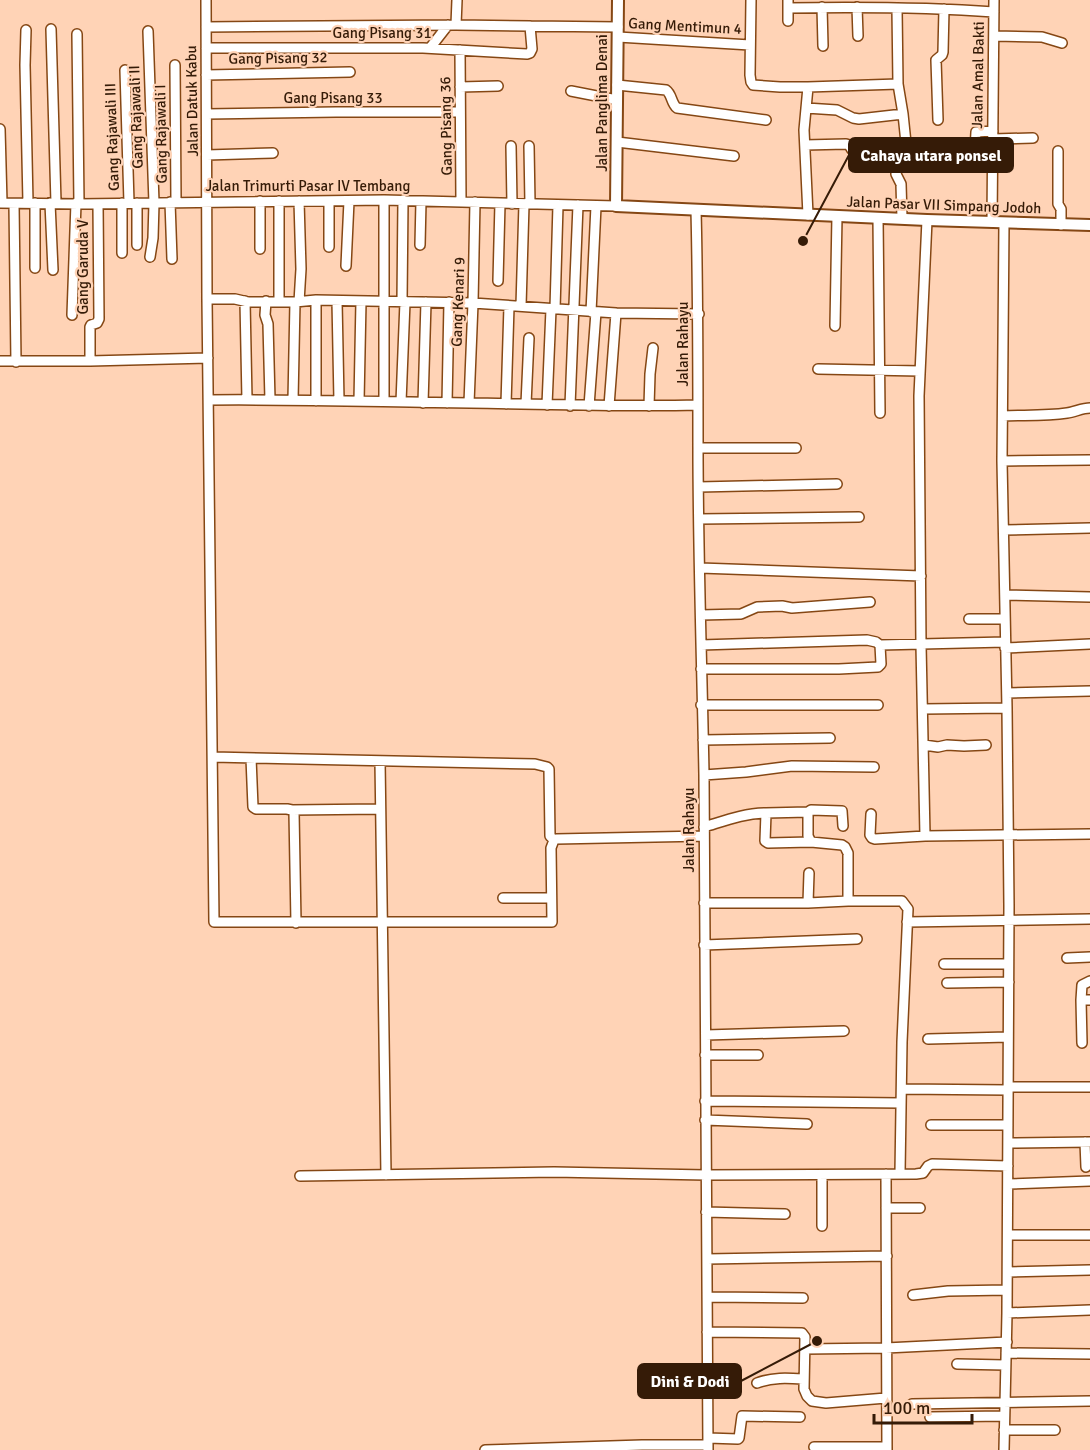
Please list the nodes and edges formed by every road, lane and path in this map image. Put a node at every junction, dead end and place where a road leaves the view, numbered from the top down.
1 (206, 0) edge
2 (457, 0) edge
3 (618, 0) edge
4 (751, 0) edge
5 (994, 0) edge
6 (788, 4) edge
7 (855, 5) edge
8 (822, 8) junction
9 (897, 9) junction
10 (944, 9) junction
11 (994, 12) junction
12 (788, 21) dead end
13 (452, 25) junction
14 (530, 26) junction
15 (206, 27) junction
16 (51, 29) dead end
17 (26, 30) dead end
18 (148, 31) dead end
19 (618, 32) junction
20 (77, 34) dead end
21 (858, 36) dead end
22 (994, 36) junction
23 (1062, 42) dead end
24 (750, 45) junction
25 (823, 46) dead end
26 (206, 48) junction
27 (430, 48) junction
28 (460, 50) junction
29 (175, 65) dead end
30 (125, 70) dead end
31 (350, 72) dead end
32 (206, 75) junction
33 (898, 84) junction
34 (617, 85) junction
35 (498, 86) dead end
36 (460, 87) junction
37 (808, 87) junction
38 (571, 91) dead end
39 (617, 100) junction
40 (806, 108) junction
41 (460, 112) junction
42 (207, 114) junction
43 (903, 114) junction
44 (766, 120) dead end
45 (938, 120) dead end
46 (0, 129) edge
47 (993, 135) junction
48 (1033, 138) dead end
49 (617, 142) junction
50 (805, 145) junction
51 (511, 146) dead end
52 (529, 146) dead end
53 (1058, 151) dead end
54 (897, 152) junction
55 (273, 153) dead end
56 (207, 155) junction
57 (735, 156) dead end
58 (974, 167) dead end
59 (384, 200) junction
60 (260, 201) junction
61 (279, 201) junction
62 (299, 201) junction
63 (329, 201) junction
64 (349, 201) junction
65 (403, 201) junction
66 (420, 201) junction
67 (153, 202) junction
68 (173, 202) junction
69 (207, 202) junction
70 (461, 202) junction
71 (476, 202) junction
72 (1, 203) edge
73 (32, 203) junction
74 (53, 203) junction
75 (129, 203) junction
76 (500, 203) junction
77 (14, 204) junction
78 (77, 204) junction
79 (98, 204) junction
80 (512, 204) junction
81 (527, 204) junction
82 (558, 205) junction
83 (578, 205) junction
84 (596, 206) junction
85 (616, 206) junction
86 (696, 210) junction
87 (808, 215) junction
88 (837, 216) junction
89 (878, 218) junction
90 (902, 219) junction
91 (927, 220) junction
92 (992, 222) junction
93 (1004, 223) junction
94 (1061, 225) junction
95 (1090, 225) edge
96 (137, 245) dead end
97 (420, 245) dead end
98 (329, 247) dead end
99 (260, 249) dead end
100 (122, 253) dead end
101 (150, 257) dead end
102 (172, 259) dead end
103 (346, 266) dead end
104 (35, 268) dead end
105 (53, 270) dead end
106 (498, 281) dead end
107 (207, 299) junction
108 (316, 300) junction
109 (266, 301) junction
110 (279, 301) junction
111 (337, 301) junction
112 (361, 301) junction
113 (383, 301) junction
114 (245, 302) junction
115 (297, 302) junction
116 (404, 302) junction
117 (449, 302) junction
118 (426, 303) junction
119 (473, 303) junction
120 (509, 306) junction
121 (521, 306) junction
122 (553, 309) junction
123 (573, 311) junction
124 (593, 312) junction
125 (616, 313) junction
126 (699, 314) junction
127 (72, 315) dead end
128 (835, 326) dead end
129 (529, 338) dead end
130 (653, 348) dead end
131 (208, 358) junction
132 (0, 361) edge
133 (90, 361) junction
134 (16, 362) junction
135 (818, 369) dead end
136 (879, 369) junction
137 (920, 371) junction
138 (209, 400) junction
139 (246, 400) junction
140 (270, 400) junction
141 (293, 400) junction
142 (316, 401) junction
143 (339, 401) junction
144 (359, 401) junction
145 (384, 401) junction
146 (401, 402) junction
147 (423, 403) junction
148 (447, 403) junction
149 (469, 403) junction
150 (506, 404) junction
151 (526, 404) junction
152 (547, 405) junction
153 (698, 405) junction
154 (570, 406) junction
155 (589, 406) junction
156 (609, 406) junction
157 (649, 406) junction
158 (1090, 408) edge
159 (880, 413) dead end
160 (1003, 416) junction
161 (698, 448) junction
162 (796, 448) dead end
163 (1090, 460) edge
164 (1002, 461) junction
165 (837, 484) dead end
166 (699, 487) junction
167 (859, 517) dead end
168 (699, 519) junction
169 (1090, 528) edge
170 (1004, 530) junction
171 (700, 568) junction
172 (921, 576) junction
173 (1005, 596) junction
174 (1090, 597) edge
175 (870, 602) dead end
176 (701, 615) junction
177 (969, 619) dead end
178 (1005, 620) junction
179 (1090, 644) edge
180 (701, 645) junction
181 (880, 645) junction
182 (921, 645) junction
183 (1005, 645) junction
184 (701, 669) junction
185 (1090, 691) edge
186 (1006, 693) junction
187 (701, 705) junction
188 (878, 705) dead end
189 (1007, 708) junction
190 (923, 709) junction
191 (830, 738) dead end
192 (703, 740) junction
193 (924, 745) junction
194 (986, 745) dead end
195 (213, 757) junction
196 (251, 758) junction
197 (380, 761) junction
198 (874, 766) dead end
199 (704, 775) junction
200 (380, 809) junction
201 (292, 810) junction
202 (808, 812) junction
203 (765, 813) junction
204 (872, 814) dead end
205 (843, 826) dead end
206 (704, 832) junction
207 (1090, 834) edge
208 (1008, 835) junction
209 (925, 836) junction
210 (554, 840) junction
211 (808, 840) junction
212 (809, 873) dead end
213 (503, 898) dead end
214 (551, 898) junction
215 (848, 901) junction
216 (704, 903) junction
217 (808, 903) junction
218 (1090, 919) edge
219 (907, 921) junction
220 (1009, 921) junction
221 (382, 922) junction
222 (296, 923) junction
223 (857, 939) dead end
224 (704, 945) junction
225 (1090, 957) edge
226 (1067, 958) dead end
227 (944, 964) dead end
228 (1008, 964) junction
229 (1090, 981) edge
230 (1009, 982) junction
231 (947, 983) dead end
232 (1085, 1000) edge
233 (1086, 1019) edge
234 (844, 1031) dead end
235 (706, 1035) junction
236 (1008, 1037) junction
237 (928, 1039) dead end
238 (1082, 1043) dead end
239 (705, 1055) junction
240 (758, 1055) dead end
241 (1090, 1087) edge
242 (902, 1089) junction
243 (1008, 1089) junction
244 (705, 1101) junction
245 (901, 1103) junction
246 (705, 1120) junction
247 (807, 1124) dead end
248 (931, 1125) dead end
249 (1008, 1125) junction
250 (1088, 1142) edge
251 (1008, 1143) junction
252 (1008, 1166) junction
253 (1086, 1167) dead end
254 (900, 1173) junction
255 (886, 1174) junction
256 (386, 1175) junction
257 (706, 1175) junction
258 (822, 1175) junction
259 (300, 1176) dead end
260 (1090, 1181) edge
261 (1008, 1184) junction
262 (886, 1208) junction
263 (920, 1208) dead end
264 (706, 1212) junction
265 (785, 1214) dead end
266 (822, 1226) dead end
267 (1090, 1235) edge
268 (1008, 1236) junction
269 (887, 1256) junction
270 (707, 1259) junction
271 (1090, 1270) edge
272 (1008, 1272) junction
273 (1007, 1290) junction
274 (913, 1295) dead end
275 (707, 1297) junction
276 (803, 1298) dead end
277 (1090, 1311) edge
278 (1007, 1313) junction
279 (707, 1332) junction
280 (1007, 1342) junction
281 (886, 1348) junction
282 (805, 1349) junction
283 (1006, 1353) junction
284 (1090, 1354) edge
285 (957, 1364) dead end
286 (1005, 1365) junction
287 (804, 1378) junction
288 (757, 1383) dead end
289 (886, 1398) junction
290 (1090, 1401) edge
291 (1004, 1403) junction
292 (912, 1404) dead end
293 (1004, 1416) junction
294 (800, 1417) dead end
295 (930, 1417) dead end
296 (1004, 1430) junction
297 (1055, 1430) dead end
298 (708, 1444) edge
299 (814, 1446) dead end
300 (887, 1449) edge
301 (485, 1450) edge
302 (1004, 1450) edge

1 - 15 street, Jalan Datuk Kabu
2 - 13 street
3 - 19 main road, Jalan Panglima Denai
4 - 24 street
5 - 11 street, Jalan Amal Bakti
6 - 8 street
6 - 12 street
7 - 8 street
7 - 9 street
7 - 21 street
8 - 25 street
9 - 10 street
9 - 33 street
10 - 11 street
10 - 45 street
11 - 22 street, Jalan Amal Bakti
13 - 14 street, Gang Mentimun 4
13 - 15 street, Gang Mentimun 4
13 - 27 street
14 - 19 street, Gang Mentimun 4
14 - 28 street, Gang Pisang 31
15 - 26 street, Jalan Datuk Kabu
16 - 74 street
17 - 73 street
18 - 67 street, Gang Rajawali II
19 - 24 street, Gang Mentimun 4
19 - 34 main road, Jalan Panglima Denai
20 - 78 street
22 - 23 street
22 - 47 street, Jalan Amal Bakti
24 - 37 street
26 - 27 street, Gang Pisang 31
26 - 32 street, Jalan Datuk Kabu
27 - 28 street, Gang Pisang 31
28 - 36 street, Gang Pisang 36
29 - 68 street, Gang Rajawali I
30 - 75 street, Gang Rajawali III
31 - 32 street, Gang Pisang 32
32 - 42 street, Jalan Datuk Kabu
33 - 37 street
33 - 43 street
34 - 39 main road, Jalan Panglima Denai
34 - 44 street
35 - 36 street
36 - 41 street, Gang Pisang 36
37 - 40 street
38 - 39 street
39 - 49 main road, Jalan Panglima Denai
40 - 43 street
40 - 50 street
41 - 42 street, Gang Pisang 33
41 - 70 street, Gang Pisang 36
42 - 56 street, Jalan Datuk Kabu
43 - 54 street
46 - 72 street
47 - 48 street
47 - 58 street
47 - 92 street, Jalan Amal Bakti
49 - 57 street
49 - 85 main road, Jalan Panglima Denai
50 - 54 street
50 - 87 street
51 - 80 street
52 - 81 street
53 - 94 street
54 - 90 street
55 - 56 street
56 - 69 street, Jalan Datuk Kabu
59 - 64 street, Jalan Trimurti Pasar IV Tembang
59 - 65 street, Jalan Trimurti Pasar IV Tembang
59 - 113 street
60 - 61 street, Jalan Trimurti Pasar IV Tembang
60 - 69 street, Jalan Trimurti Pasar IV Tembang
60 - 99 street
61 - 62 street, Jalan Trimurti Pasar IV Tembang
61 - 110 street
62 - 63 street, Jalan Trimurti Pasar IV Tembang
62 - 115 street
63 - 64 street, Jalan Trimurti Pasar IV Tembang
63 - 98 street
64 - 103 street
65 - 66 street, Jalan Trimurti Pasar IV Tembang
65 - 116 street
66 - 70 street, Jalan Trimurti Pasar IV Tembang
66 - 97 street
67 - 68 street, Jalan Trimurti Pasar IV Tembang
67 - 75 street, Jalan Trimurti Pasar IV Tembang
67 - 101 street, Gang Rajawali II
68 - 69 street, Jalan Trimurti Pasar IV Tembang
68 - 102 street, Gang Rajawali I
69 - 107 street, Jalan Datuk Kabu
70 - 71 street, Jalan Trimurti Pasar IV Tembang
71 - 76 street, Jalan Trimurti Pasar IV Tembang
71 - 119 street, Gang Kenari 9
72 - 77 street, Jalan Trimurti Pasar IV Tembang
73 - 74 street, Jalan Trimurti Pasar IV Tembang
73 - 77 street, Jalan Trimurti Pasar IV Tembang
73 - 104 street
74 - 78 street, Jalan Trimurti Pasar IV Tembang
74 - 105 street
75 - 79 street, Jalan Trimurti Pasar IV Tembang
75 - 96 street
75 - 100 street
76 - 80 street, Jalan Trimurti Pasar IV Tembang
76 - 106 street
77 - 134 street
78 - 79 street, Jalan Trimurti Pasar IV Tembang
78 - 127 street
79 - 133 street, Gang Garuda V
80 - 81 street, Jalan Trimurti Pasar IV Tembang
81 - 82 street, Jalan Trimurti Pasar IV Tembang
81 - 121 street
82 - 83 street, Jalan Trimurti Pasar IV Tembang
82 - 122 street
83 - 84 street, Jalan Trimurti Pasar IV Tembang
83 - 123 street
84 - 85 street, Jalan Trimurti Pasar IV Tembang
84 - 124 street
85 - 86 main road, Jalan Pasar VII Simpang Jodoh
86 - 87 main road, Jalan Pasar VII Simpang Jodoh
86 - 126 street, Jalan Rahayu
87 - 88 main road, Jalan Pasar VII Simpang Jodoh
88 - 89 main road, Jalan Pasar VII Simpang Jodoh
88 - 128 street
89 - 90 main road, Jalan Pasar VII Simpang Jodoh
89 - 136 street
90 - 91 main road, Jalan Pasar VII Simpang Jodoh
91 - 92 main road, Jalan Pasar VII Simpang Jodoh
91 - 137 street
92 - 93 main road, Jalan Pasar VII Simpang Jodoh
93 - 94 main road, Jalan Pasar VII Simpang Jodoh
93 - 160 street
94 - 95 main road, Jalan Pasar VII Simpang Jodoh
107 - 114 street
107 - 131 street, Jalan Datuk Kabu
108 - 111 street
108 - 115 street
108 - 142 street
109 - 110 street
109 - 114 street
109 - 140 street
110 - 115 street
111 - 112 street
111 - 143 street
112 - 113 street
112 - 144 street
113 - 116 street
113 - 145 street
114 - 139 street
115 - 141 street
116 - 118 street
116 - 146 street
117 - 118 street
117 - 119 street
117 - 148 street
118 - 147 street
119 - 120 street
119 - 149 street, Gang Kenari 9
120 - 121 street
120 - 150 street
121 - 122 street
122 - 123 street
122 - 152 street
123 - 124 street
123 - 154 street
124 - 125 street
124 - 155 street
125 - 126 street
125 - 156 street
126 - 153 street, Jalan Rahayu
129 - 151 street
130 - 157 street
131 - 133 street
131 - 138 street, Jalan Datuk Kabu
132 - 134 street
133 - 134 street
135 - 136 street
136 - 137 street
136 - 159 street
137 - 172 street
138 - 139 street
138 - 195 street, Jalan Datuk Kabu
139 - 140 street
140 - 141 street
141 - 142 street
142 - 143 street
143 - 144 street
144 - 145 street
145 - 146 street
146 - 147 street
147 - 148 street
148 - 149 street
149 - 150 street
150 - 151 street
151 - 152 street
152 - 154 street
153 - 157 street
153 - 161 street, Jalan Rahayu
154 - 155 street
155 - 156 street
156 - 157 street
158 - 160 street
160 - 164 street
161 - 162 street
161 - 166 street, Jalan Rahayu
163 - 164 street
164 - 170 street
165 - 166 street
166 - 168 street, Jalan Rahayu
167 - 168 street
168 - 171 street, Jalan Rahayu
169 - 170 street
170 - 173 street
171 - 172 street
171 - 176 street, Jalan Rahayu
172 - 182 street
173 - 174 street
173 - 178 street
175 - 176 street
176 - 180 street, Jalan Rahayu
177 - 178 street
178 - 183 street
179 - 183 street
180 - 181 street
180 - 184 street, Jalan Rahayu
181 - 182 street
181 - 184 street
182 - 183 street
182 - 190 street
183 - 186 street
184 - 187 street, Jalan Rahayu
185 - 186 street
186 - 189 street
187 - 188 street
187 - 192 street, Jalan Rahayu
189 - 190 street
189 - 208 street
190 - 193 street
191 - 192 street
192 - 199 street, Jalan Rahayu
193 - 194 street
193 - 209 street
195 - 196 street
195 - 222 street, Jalan Datuk Kabu
196 - 197 street
196 - 201 street
197 - 200 street
197 - 210 street
198 - 199 street
199 - 206 street, Jalan Rahayu
200 - 201 street
200 - 221 street
201 - 222 street
202 - 203 street
202 - 205 street
202 - 211 street
203 - 206 street
203 - 211 street
204 - 209 street
206 - 210 street
206 - 216 street, Jalan Rahayu
207 - 208 street
208 - 209 street
208 - 220 street
210 - 214 street
211 - 215 street
212 - 217 street
213 - 214 street
214 - 221 street
215 - 217 street
215 - 219 street
216 - 217 street
216 - 224 street, Jalan Rahayu
218 - 220 street
219 - 220 street
219 - 242 street
220 - 228 street
221 - 222 street
221 - 256 street
223 - 224 street
224 - 235 street, Jalan Rahayu
225 - 226 street
227 - 228 street
228 - 230 street
229 - 232 street
230 - 231 street
230 - 236 street
232 - 233 street
233 - 238 street
234 - 235 street
235 - 239 street, Jalan Rahayu
236 - 237 street
236 - 243 street
239 - 240 street
239 - 244 street, Jalan Rahayu
241 - 243 street
242 - 243 street
242 - 245 street
243 - 249 street
244 - 245 street
244 - 246 street, Jalan Rahayu
245 - 254 street
246 - 247 street
246 - 257 street, Jalan Rahayu
248 - 249 street
249 - 251 street
250 - 251 street
250 - 253 street
251 - 252 street
252 - 254 street
252 - 261 street
254 - 255 street
255 - 258 street
255 - 262 street
256 - 257 street
256 - 259 street
257 - 258 street
257 - 264 street, Jalan Rahayu
258 - 266 street
260 - 261 street
261 - 268 street
262 - 263 street
262 - 269 street
264 - 265 street
264 - 270 street, Jalan Rahayu
267 - 268 street
268 - 272 street
269 - 270 street
269 - 281 street
270 - 275 street, Jalan Rahayu
271 - 272 street
272 - 273 street
273 - 274 street
273 - 278 street
275 - 276 street
275 - 279 street, Jalan Rahayu
277 - 278 street
278 - 280 street
279 - 282 street
279 - 298 street, Jalan Rahayu
280 - 281 street
280 - 283 street
281 - 282 street
281 - 289 street
282 - 287 street
283 - 284 street
283 - 286 street
285 - 286 street
286 - 291 street
287 - 288 street
287 - 289 street
289 - 300 street
290 - 291 street
291 - 292 street
291 - 293 street
293 - 295 street
293 - 296 street
294 - 298 street
296 - 297 street
296 - 302 street
298 - 301 street
299 - 300 street

